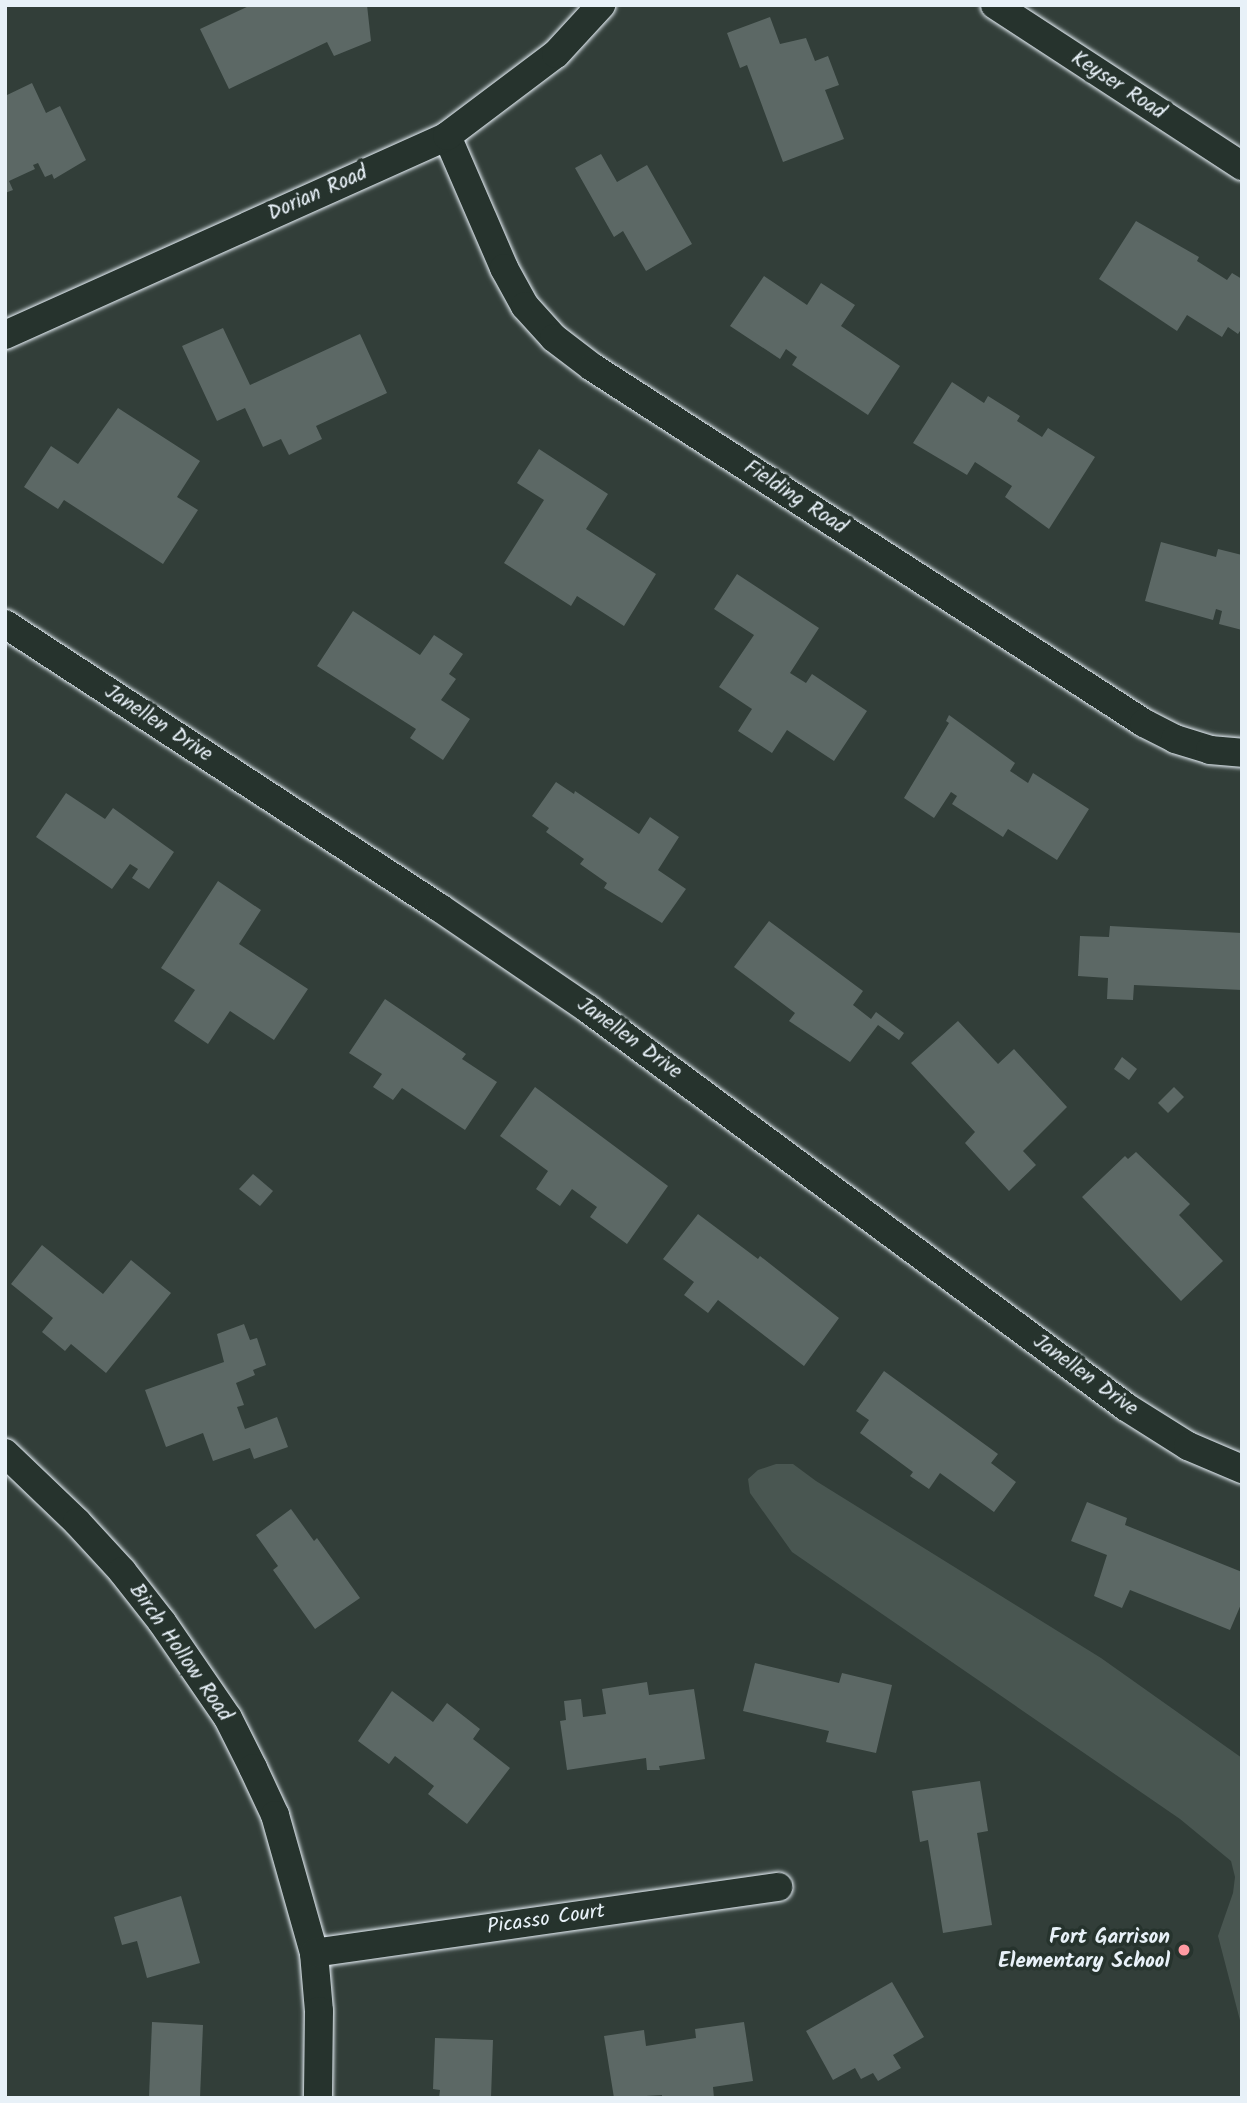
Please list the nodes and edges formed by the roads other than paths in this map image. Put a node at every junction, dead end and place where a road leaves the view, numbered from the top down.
1 (601, 5) edge
2 (995, 5) edge
3 (447, 136) junction
4 (1242, 166) edge
5 (5, 335) edge
6 (5, 624) edge
7 (1242, 753) edge
8 (11, 1469) edge
9 (1242, 1469) edge
10 (778, 1887) dead end
11 (314, 1953) junction
12 (318, 2098) edge

1 - 3 street, Dorian Road
2 - 4 street, Keyser Road
3 - 5 street, Dorian Road
3 - 7 street, Fielding Road
6 - 9 street, Janellen Drive
8 - 11 street, Birch Hollow Road
10 - 11 street, Picasso Court
11 - 12 street, Birch Hollow Road

